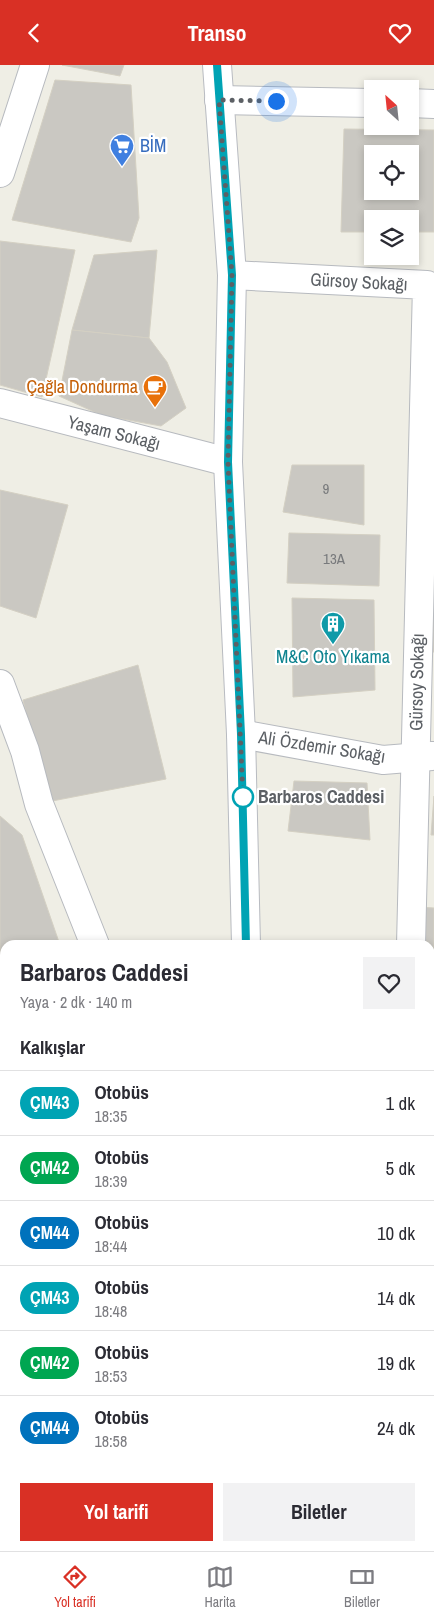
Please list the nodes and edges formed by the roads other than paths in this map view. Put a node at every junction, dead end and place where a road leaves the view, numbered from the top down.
1 (35, 65) edge
2 (217, 65) edge
3 (219, 100) junction
4 (364, 103) edge
5 (419, 103) edge
6 (434, 104) edge
7 (0, 173) edge
8 (232, 275) junction
9 (0, 403) edge
10 (228, 462) junction
11 (0, 684) edge
12 (241, 734) junction
13 (425, 757) edge
14 (93, 940) edge
15 (246, 940) edge
16 (411, 940) edge

1 - 7 street
2 - 3 street
3 - 4 street
3 - 8 street
5 - 6 street
8 - 10 street
8 - 13 street, Gürsoy Sokağı
9 - 10 street, Yaşam Sokağı
10 - 12 street
11 - 14 street
12 - 13 street, Ali Özdemir Sokağı
12 - 15 street
13 - 16 street, Gürsoy Sokağı

